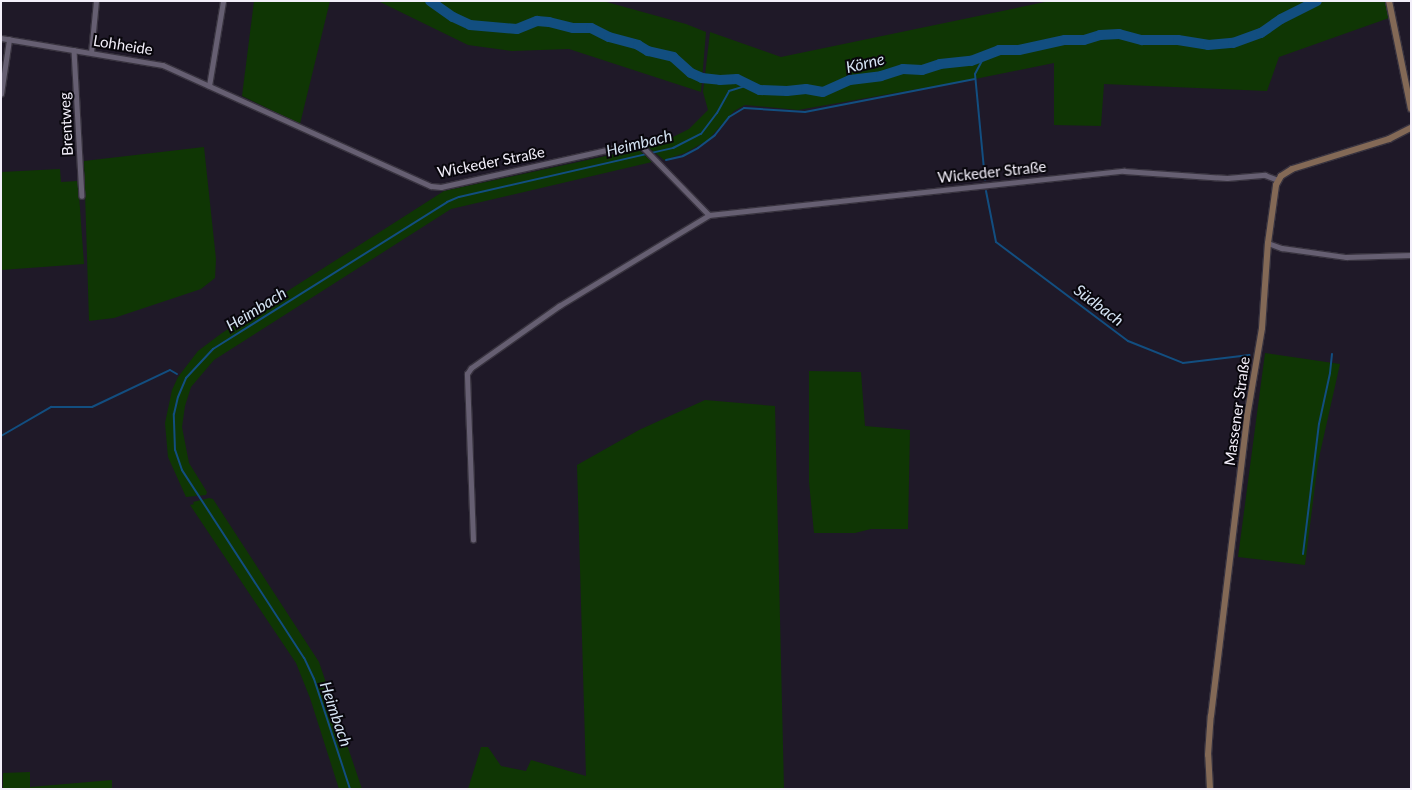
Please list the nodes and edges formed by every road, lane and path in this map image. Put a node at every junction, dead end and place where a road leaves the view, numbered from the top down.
1 (96, 1) edge
2 (223, 1) edge
3 (1388, 1) edge
4 (1, 38) edge
5 (9, 40) junction
6 (74, 50) junction
7 (91, 53) junction
8 (209, 86) junction
9 (1, 94) edge
10 (234, 98) joint
11 (1411, 109) edge
12 (1411, 128) edge
13 (1278, 180) junction
14 (82, 196) dead end
15 (709, 215) junction
16 (1268, 243) junction
17 (1411, 255) edge
18 (473, 540) dead end
19 (1210, 789) edge

1 - 7 street
2 - 8 street
3 - 11 main road
4 - 5 street, Lohheide
5 - 6 street, Lohheide
5 - 9 street
6 - 7 street, Lohheide
6 - 14 street, Brentweg
7 - 8 street, Lohheide
8 - 10 street, Lohheide
10 - 15 street, Wickeder Straße
12 - 13 main road
13 - 15 street, Wickeder Straße
13 - 16 main road, Massener Straße
15 - 18 street, Wickeder Straße
16 - 17 street
16 - 19 main road, Massener Straße

